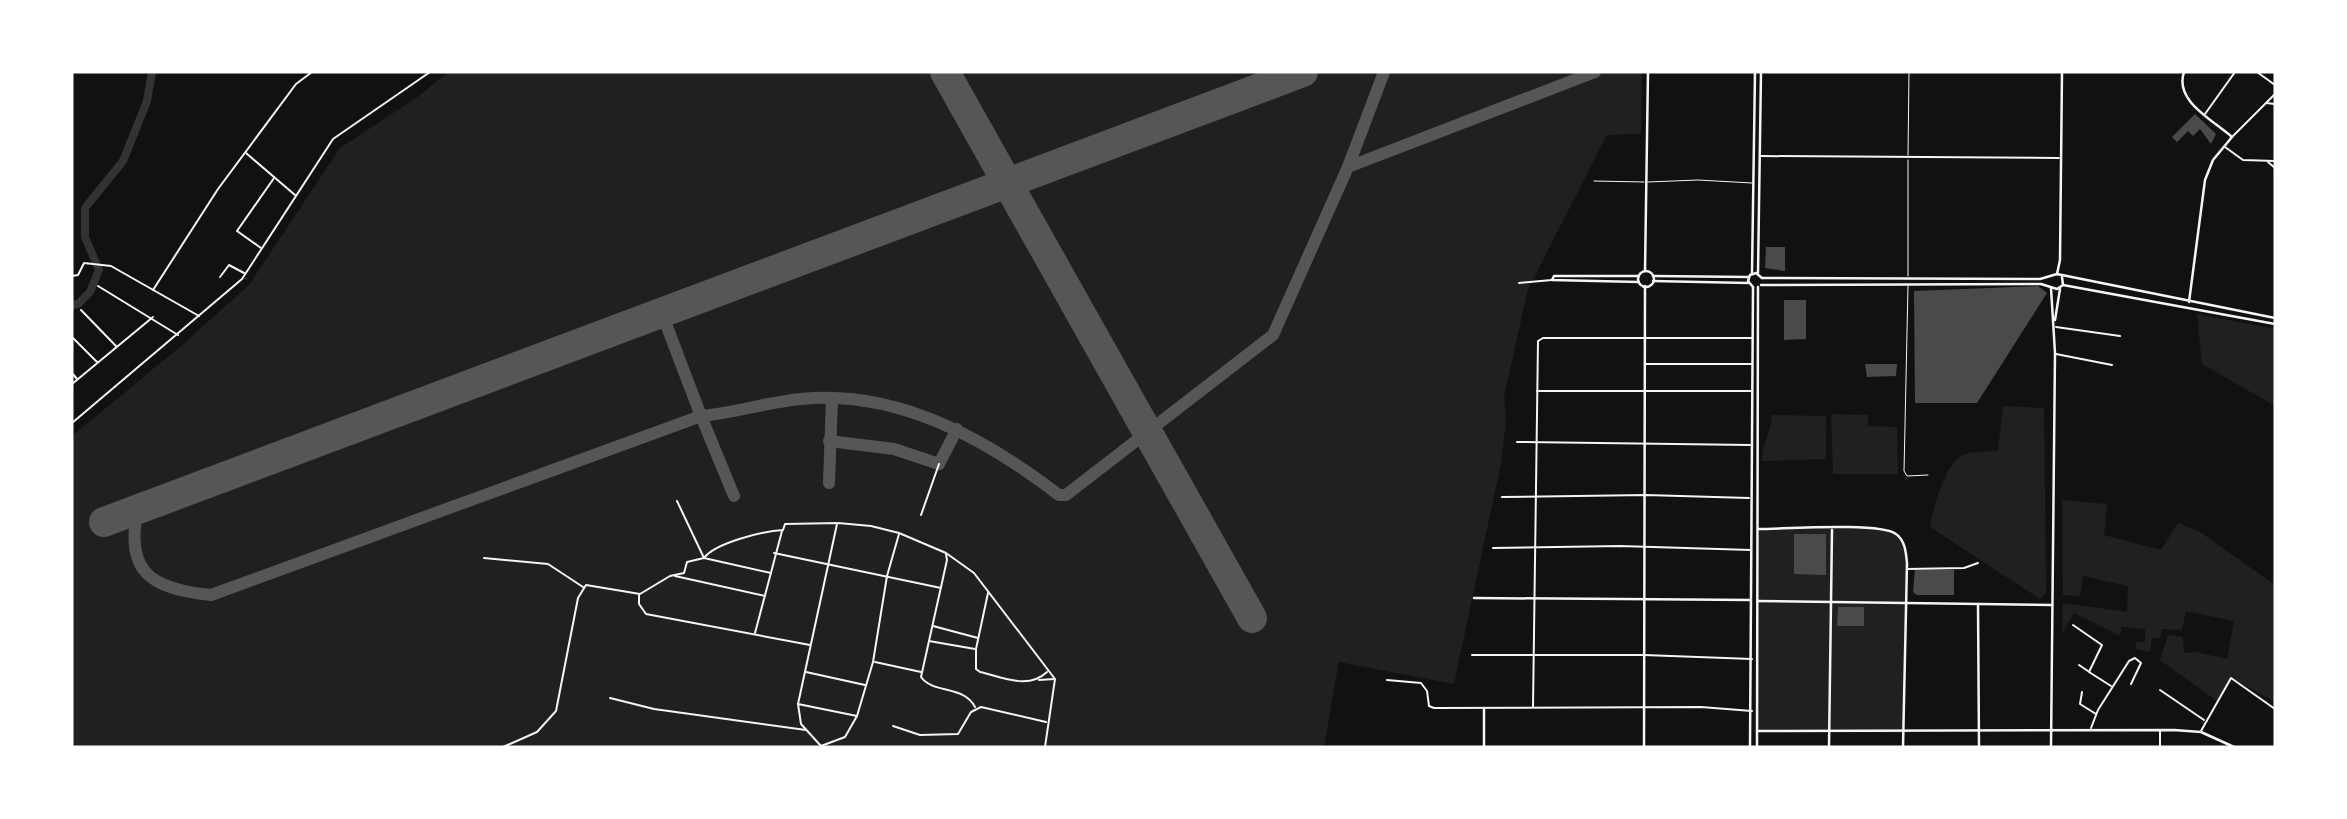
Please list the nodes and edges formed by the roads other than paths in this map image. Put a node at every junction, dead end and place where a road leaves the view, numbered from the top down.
1 (312, 72) edge
2 (430, 72) edge
3 (1648, 72) edge
4 (1755, 72) edge
5 (1761, 72) edge
6 (1909, 72) edge
7 (2062, 72) edge
8 (2235, 72) edge
9 (2257, 72) edge
10 (2183, 73) edge
11 (2275, 85) edge
12 (2275, 94) edge
13 (2266, 103) junction
14 (2275, 104) edge
15 (2205, 114) junction
16 (2232, 137) junction
17 (2225, 146) junction
18 (246, 153) junction
19 (1760, 156) junction
20 (1908, 157) junction
21 (2060, 158) junction
22 (2275, 160) edge
23 (2268, 162) junction
24 (2275, 168) edge
25 (274, 178) junction
26 (1594, 181) dead end
27 (1647, 182) junction
28 (1754, 183) junction
29 (296, 196) junction
30 (262, 248) junction
31 (1645, 271) junction
32 (1752, 273) junction
33 (1758, 273) junction
34 (245, 274) junction
35 (2059, 275) junction
36 (72, 276) edge
37 (1639, 276) junction
38 (1653, 276) junction
39 (1908, 276) junction
40 (220, 277) dead end
41 (1748, 277) junction
42 (1762, 278) junction
43 (2050, 279) junction
44 (1552, 280) junction
45 (1653, 281) junction
46 (1639, 282) junction
47 (1519, 283) dead end
48 (1748, 284) junction
49 (1908, 285) junction
50 (97, 286) dead end
51 (1645, 286) junction
52 (1760, 286) junction
53 (2050, 286) junction
54 (2062, 287) junction
55 (1753, 288) junction
56 (153, 290) junction
57 (2189, 302) junction
58 (80, 310) dead end
59 (153, 317) junction
60 (200, 317) junction
61 (2275, 318) edge
62 (2275, 324) edge
63 (2055, 327) junction
64 (179, 335) junction
65 (2120, 336) dead end
66 (72, 337) edge
67 (1644, 338) junction
68 (1753, 338) junction
69 (117, 347) junction
70 (2055, 353) junction
71 (98, 362) junction
72 (1644, 364) junction
73 (1753, 364) junction
74 (2112, 365) dead end
75 (72, 373) edge
76 (78, 379) junction
77 (72, 384) edge
78 (1644, 390) junction
79 (1536, 391) junction
80 (1753, 391) junction
81 (72, 423) edge
82 (1517, 442) dead end
83 (1535, 442) junction
84 (1644, 443) junction
85 (1752, 444) junction
86 (939, 464) dead end
87 (1927, 475) dead end
88 (1646, 495) junction
89 (1535, 496) junction
90 (1502, 497) dead end
91 (1752, 498) junction
92 (677, 502) dead end
93 (921, 514) dead end
94 (838, 523) junction
95 (1759, 529) junction
96 (1832, 529) junction
97 (783, 530) junction
98 (899, 533) junction
99 (1645, 547) junction
100 (1493, 548) dead end
101 (1534, 548) junction
102 (1752, 550) junction
103 (774, 553) junction
104 (946, 553) junction
105 (484, 558) dead end
106 (704, 558) junction
107 (1978, 563) dead end
108 (827, 565) junction
109 (1907, 569) junction
110 (771, 573) junction
111 (670, 576) junction
112 (887, 576) junction
113 (584, 587) junction
114 (941, 589) junction
115 (988, 593) junction
116 (639, 594) junction
117 (766, 596) junction
118 (1474, 598) dead end
119 (1532, 598) junction
120 (1645, 600) junction
121 (1751, 600) junction
122 (1758, 601) junction
123 (1906, 603) junction
124 (1830, 604) junction
125 (1978, 604) junction
126 (2052, 605) junction
127 (2073, 625) dead end
128 (932, 626) junction
129 (755, 634) junction
130 (978, 638) junction
131 (929, 640) junction
132 (810, 645) junction
133 (976, 649) junction
134 (1644, 654) junction
135 (1472, 655) dead end
136 (1533, 655) junction
137 (1752, 659) junction
138 (873, 662) junction
139 (2079, 665) dead end
140 (1047, 671) junction
141 (805, 672) junction
142 (2089, 672) junction
143 (922, 673) junction
144 (1055, 679) junction
145 (1038, 680) junction
146 (1387, 680) dead end
147 (2131, 684) dead end
148 (865, 685) junction
149 (2112, 687) junction
150 (2160, 690) dead end
151 (2082, 692) dead end
152 (610, 698) dead end
153 (798, 705) junction
154 (975, 707) junction
155 (1533, 707) junction
156 (1644, 707) junction
157 (1484, 708) junction
158 (2275, 709) edge
159 (1752, 711) junction
160 (2097, 714) junction
161 (857, 716) junction
162 (2205, 721) junction
163 (1047, 722) junction
164 (893, 726) dead end
165 (2091, 729) junction
166 (806, 730) junction
167 (2051, 730) junction
168 (2160, 730) junction
169 (1758, 731) junction
170 (1979, 731) junction
171 (1829, 732) junction
172 (2201, 732) junction
173 (1903, 733) junction
174 (503, 747) edge
175 (821, 747) edge
176 (1045, 747) edge
177 (1484, 747) edge
178 (1644, 747) edge
179 (1750, 747) edge
180 (1757, 747) edge
181 (1829, 747) edge
182 (1903, 747) edge
183 (1979, 747) edge
184 (2051, 747) edge
185 (2160, 747) edge
186 (2234, 747) edge

1 - 18 street
2 - 29 street
3 - 27 main road
4 - 28 main road
5 - 19 main road
6 - 20 lane
7 - 21 main road
8 - 15 street
9 - 11 street
10 - 15 main road
12 - 13 street
13 - 14 street
13 - 16 street
15 - 16 main road
16 - 17 main road
17 - 23 street
17 - 57 main road
18 - 25 street
18 - 56 street
19 - 20 street
19 - 33 main road
20 - 21 street
20 - 39 lane
21 - 35 main road
22 - 23 street
23 - 24 street
25 - 29 street
25 - 30 street
26 - 27 lane
27 - 28 lane
27 - 31 main road
28 - 32 main road
29 - 30 street
30 - 34 street
31 - 37 main road
31 - 38 main road
32 - 33 main road
32 - 41 main road
33 - 42 main road
34 - 40 street
34 - 60 street
35 - 43 main road
35 - 54 main road
35 - 57 main road
36 - 56 street
37 - 44 main road
37 - 46 main road
38 - 41 main road
38 - 45 main road
39 - 42 main road
39 - 43 main road
39 - 49 main road
41 - 48 main road
42 - 52 main road
43 - 53 main road
44 - 46 main road
44 - 47 street
45 - 48 main road
45 - 51 main road
46 - 51 main road
48 - 55 main road
49 - 52 main road
49 - 53 main road
49 - 87 lane
50 - 59 street
51 - 67 main road
52 - 55 main road
52 - 95 main road
53 - 54 main road
53 - 63 main road
54 - 62 main road
54 - 63 main road
55 - 68 main road
56 - 60 street
57 - 61 main road
58 - 69 street
59 - 64 street
59 - 69 street
60 - 64 street
63 - 65 street
63 - 70 main road
64 - 81 street
66 - 71 street
67 - 68 street
67 - 72 main road
67 - 79 street
68 - 73 main road
69 - 71 street
70 - 74 street
70 - 126 main road
71 - 76 street
72 - 73 street
72 - 78 main road
73 - 80 main road
75 - 76 street
76 - 77 street
78 - 79 street
78 - 80 street
78 - 84 main road
79 - 83 street
80 - 85 main road
82 - 83 street
83 - 84 street
83 - 89 street
84 - 85 street
84 - 88 main road
85 - 91 main road
86 - 93 street
88 - 89 street
88 - 91 street
88 - 99 main road
89 - 90 street
89 - 101 street
91 - 102 main road
92 - 106 street
94 - 97 street
94 - 98 street
94 - 108 street
95 - 96 main road
95 - 122 main road
96 - 109 main road
96 - 124 main road
97 - 103 street
97 - 106 street
98 - 104 street
98 - 112 street
99 - 101 street
99 - 102 street
99 - 120 main road
100 - 101 street
101 - 119 street
102 - 121 main road
103 - 108 street
103 - 110 street
104 - 114 street
104 - 115 street
105 - 113 street
106 - 110 street
106 - 111 street
107 - 109 street
108 - 112 street
108 - 132 street
109 - 123 main road
110 - 117 street
111 - 116 street
111 - 117 street
112 - 114 street
112 - 138 street
113 - 116 street
113 - 174 street
114 - 128 street
115 - 130 street
115 - 140 street
116 - 129 street
117 - 129 street
118 - 119 main road
119 - 120 main road
119 - 136 street
120 - 121 main road
120 - 134 main road
121 - 137 main road
122 - 124 main road
122 - 169 main road
123 - 124 main road
123 - 125 main road
123 - 173 main road
124 - 171 main road
125 - 126 main road
125 - 170 main road
126 - 167 main road
127 - 142 street
128 - 130 street
128 - 131 street
129 - 132 street
130 - 133 street
131 - 133 street
131 - 143 street
132 - 141 street
133 - 145 street
134 - 136 street
134 - 137 street
134 - 156 main road
135 - 136 street
136 - 155 street
137 - 159 main road
138 - 143 street
138 - 148 street
139 - 142 street
140 - 144 street
140 - 145 street
141 - 148 street
141 - 153 street
142 - 149 street
143 - 154 street
144 - 145 street
144 - 163 street
146 - 157 street
147 - 149 street
148 - 161 street
149 - 160 street
150 - 162 street
151 - 160 street
152 - 166 street
153 - 161 street
153 - 166 street
154 - 163 street
154 - 164 street
155 - 156 street
155 - 157 street
156 - 159 street
156 - 178 main road
157 - 177 main road
158 - 162 street
159 - 179 main road
160 - 165 street
161 - 175 street
162 - 172 street
163 - 176 street
165 - 167 main road
165 - 168 main road
166 - 175 street
167 - 170 main road
167 - 184 main road
168 - 172 main road
168 - 185 street
169 - 171 main road
169 - 180 main road
170 - 173 main road
170 - 183 main road
171 - 173 main road
171 - 181 main road
172 - 186 main road
173 - 182 main road

